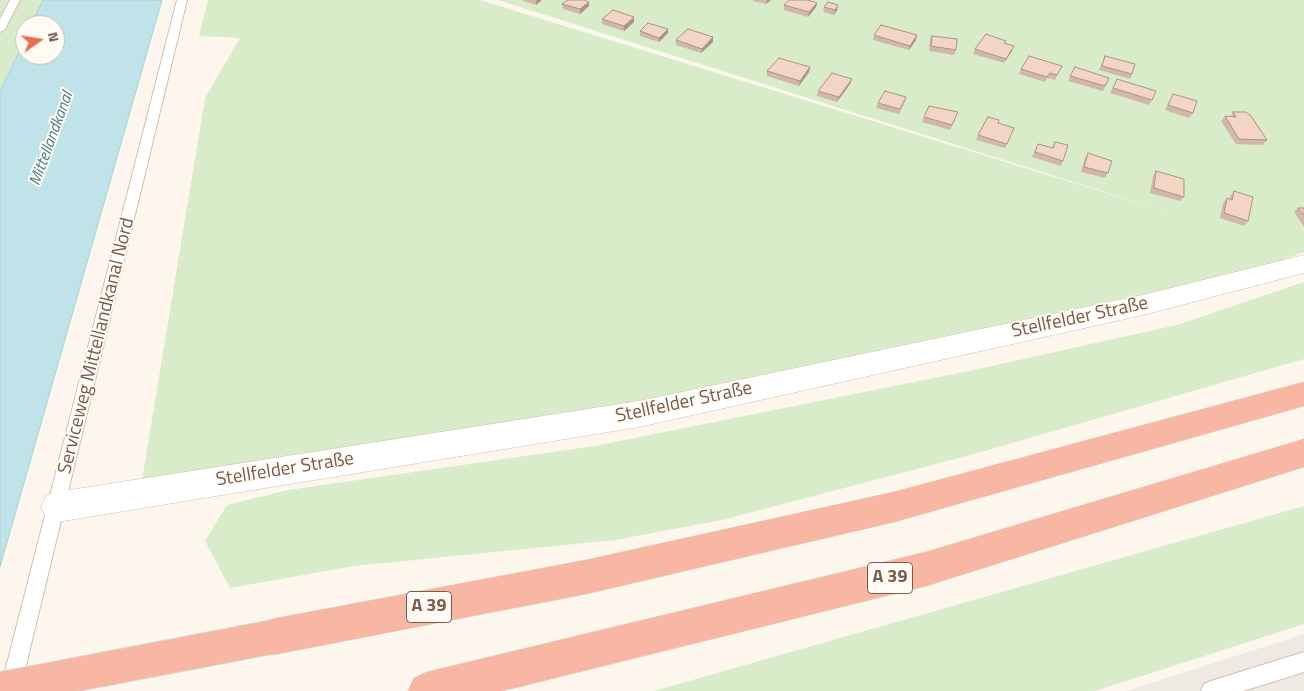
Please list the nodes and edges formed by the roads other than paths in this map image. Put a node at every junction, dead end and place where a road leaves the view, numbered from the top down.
1 (15, 0) edge
2 (182, 0) edge
3 (0, 29) edge
4 (1304, 264) edge
5 (1304, 394) edge
6 (1304, 453) edge
7 (57, 507) junction
8 (1304, 662) edge
9 (0, 689) edge
10 (10, 691) edge
11 (427, 691) edge
12 (1211, 691) edge

1 - 3 lane
2 - 7 lane, Serviceweg Mittellandkanal Nord
4 - 7 street, Stellfelder Straße
5 - 9 highway, A 39, bridge
6 - 11 highway, A 39
7 - 10 lane, Serviceweg Mittellandkanal Nord
8 - 12 lane

